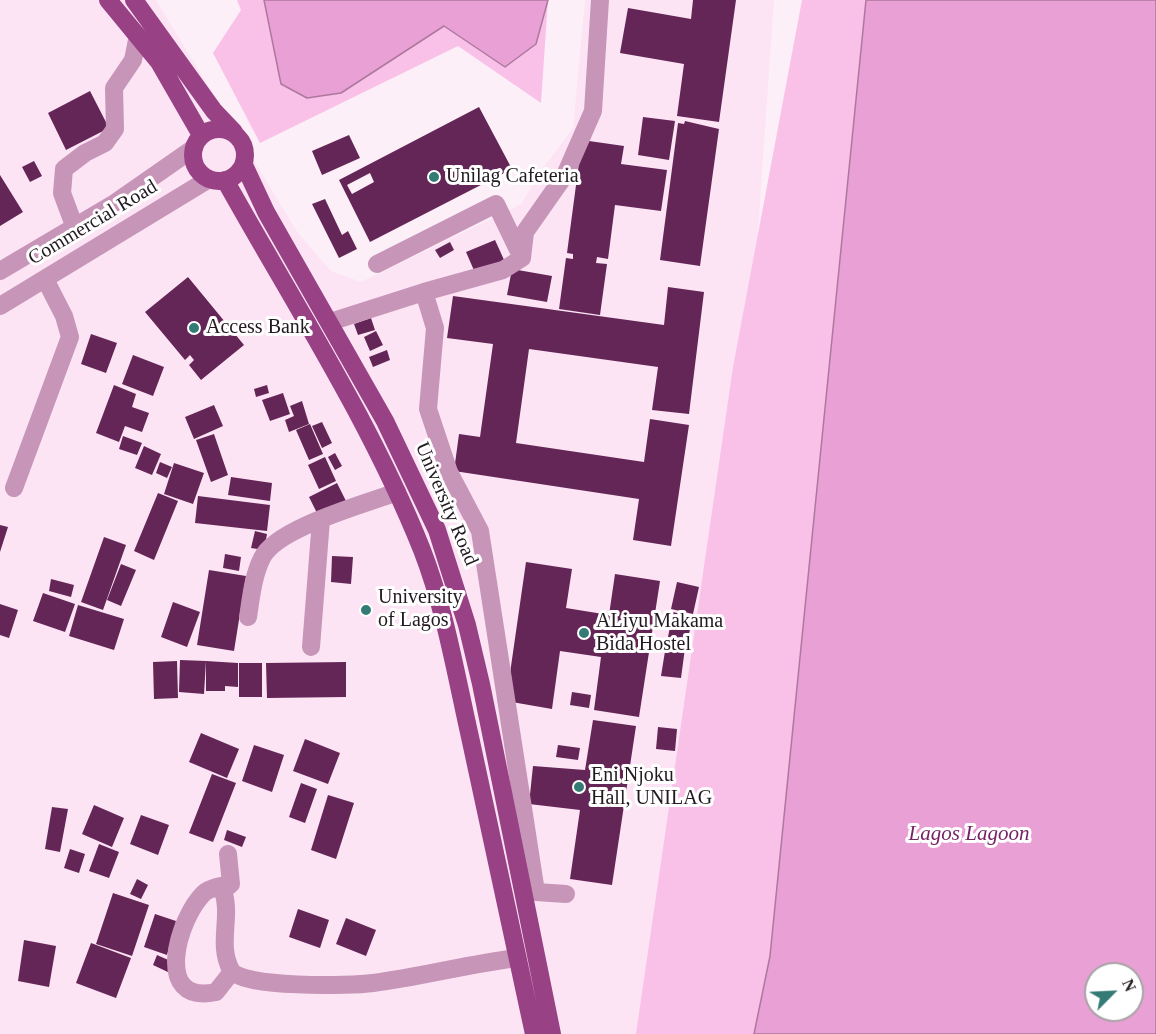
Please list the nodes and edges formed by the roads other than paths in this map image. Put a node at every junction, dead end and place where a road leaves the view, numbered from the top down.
1 (108, 0) edge
2 (135, 0) edge
3 (600, 0) edge
4 (138, 35) junction
5 (234, 132) junction
6 (198, 142) junction
7 (244, 165) junction
8 (217, 180) junction
9 (75, 228) junction
10 (522, 258) junction
11 (377, 264) dead end
12 (0, 271) edge
13 (45, 279) junction
14 (424, 292) junction
15 (0, 306) edge
16 (330, 322) junction
17 (14, 488) dead end
18 (397, 492) junction
19 (321, 520) junction
20 (248, 617) dead end
21 (311, 647) dead end
22 (228, 854) dead end
23 (231, 884) junction
24 (566, 894) dead end
25 (517, 958) junction
26 (231, 973) junction
27 (534, 1034) edge
28 (552, 1034) edge

1 - 4 main road
2 - 5 main road
3 - 10 street
4 - 6 main road
4 - 9 street
5 - 6 main road
5 - 7 main road
6 - 8 main road
6 - 9 street, Commercial Road
7 - 8 main road
7 - 16 main road, University Road
8 - 13 street, Commercial Road
8 - 18 main road, University Road
9 - 12 street, Commercial Road
10 - 11 street
10 - 14 street
13 - 15 street, Commercial Road
13 - 17 street
14 - 16 street
14 - 24 street
16 - 28 main road, University Road
18 - 19 street
18 - 25 main road, University Road
19 - 20 street
19 - 21 street
22 - 23 street
23 - 26 street
23 - 26 street
25 - 26 street
25 - 27 main road, University Road

